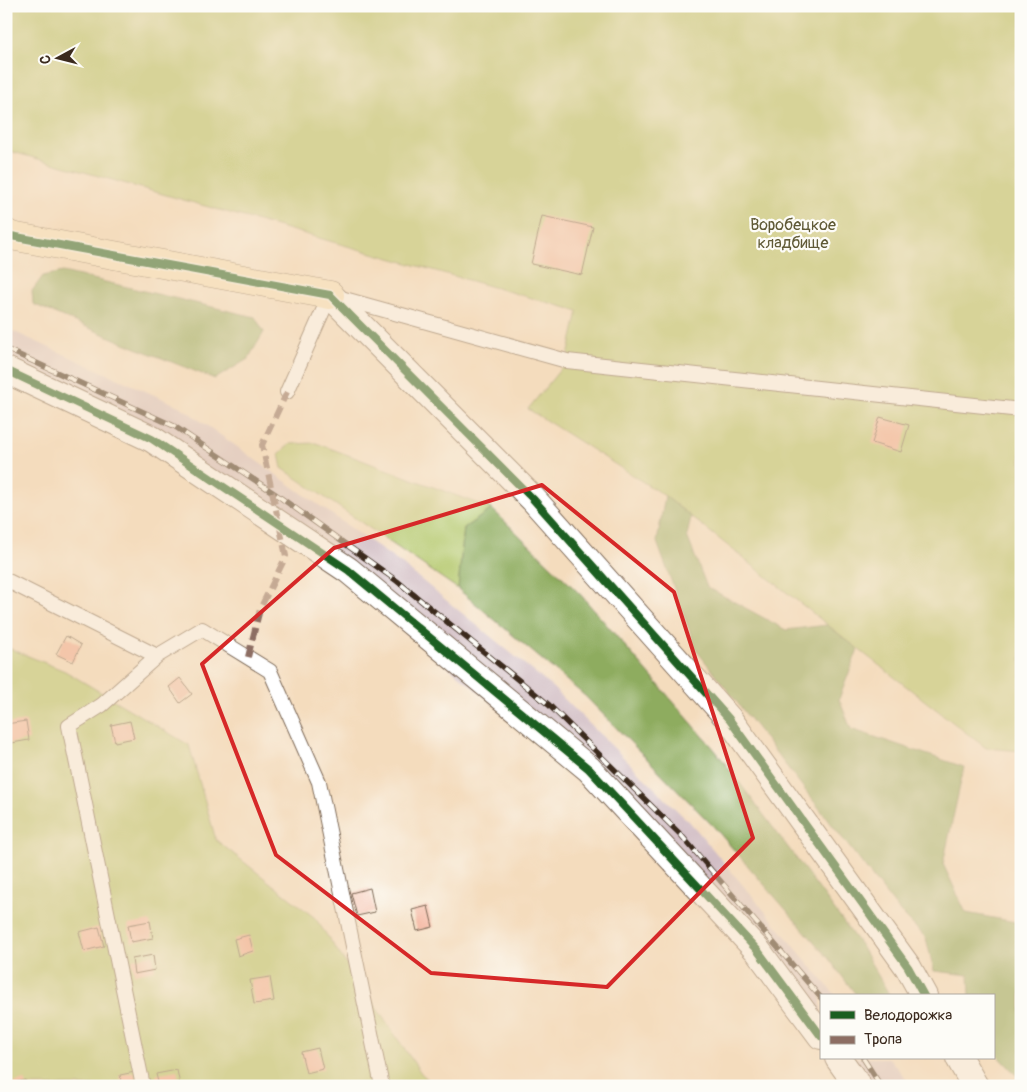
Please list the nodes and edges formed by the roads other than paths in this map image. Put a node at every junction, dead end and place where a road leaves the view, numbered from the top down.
1 (6, 233) edge
2 (330, 295) junction
3 (6, 370) edge
4 (287, 392) dead end
5 (1021, 410) edge
6 (6, 580) edge
7 (157, 656) junction
8 (923, 994) edge
9 (820, 1035) edge
10 (839, 1060) edge
11 (960, 1060) edge
12 (143, 1086) edge
13 (382, 1086) edge
14 (858, 1086) edge
15 (975, 1086) edge

1 - 2 street
2 - 4 lane
2 - 5 lane
2 - 8 street
3 - 9 street
6 - 7 lane
7 - 12 lane
7 - 13 lane
10 - 14 street
11 - 15 street

